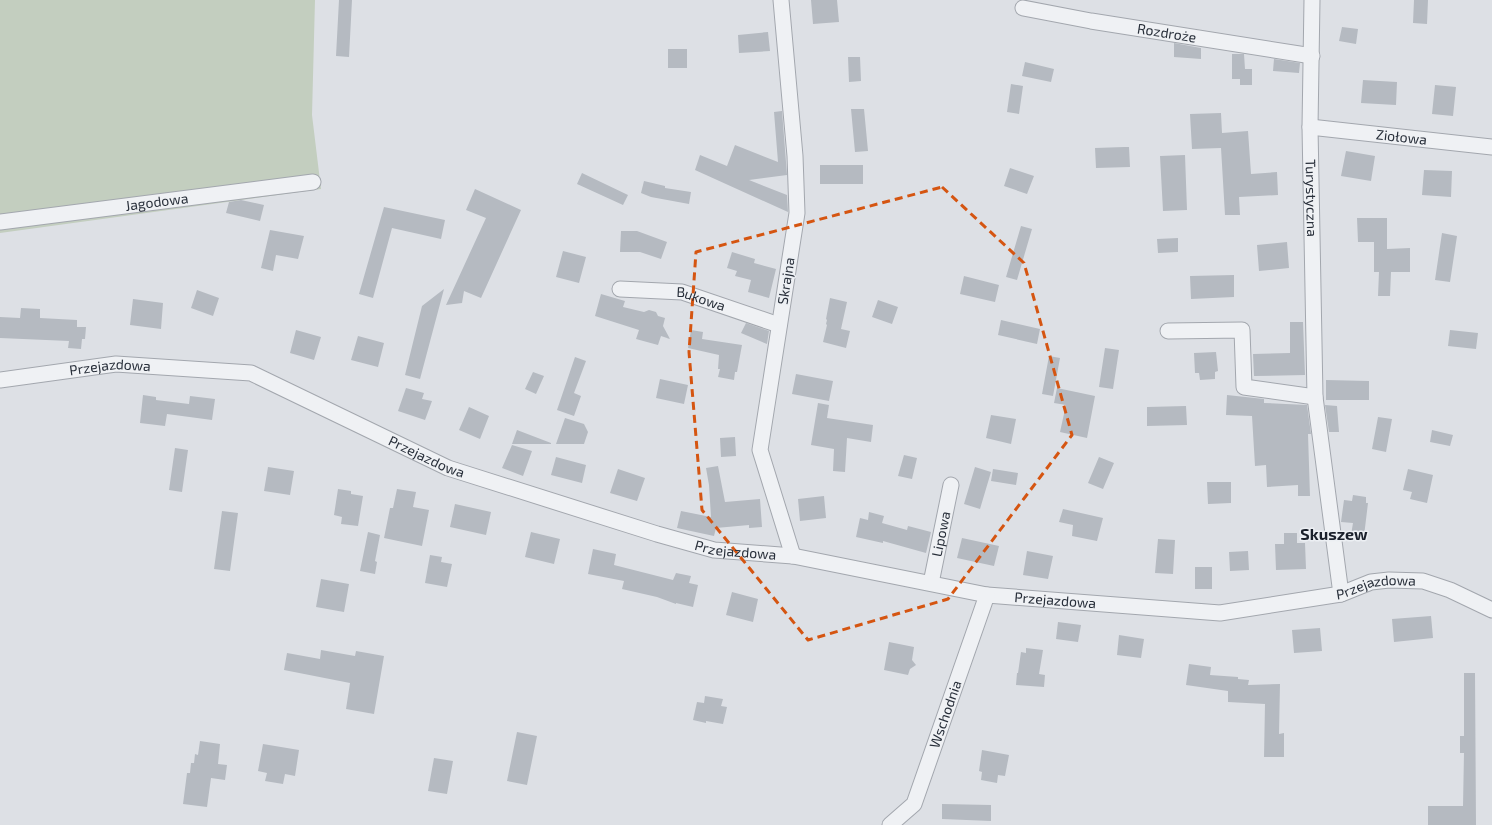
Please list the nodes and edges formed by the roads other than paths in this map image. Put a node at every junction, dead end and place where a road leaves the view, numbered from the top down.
1 (781, 0) edge
2 (1312, 0) edge
3 (1023, 8) dead end
4 (1312, 56) junction
5 (1310, 126) junction
6 (1492, 146) edge
7 (314, 182) dead end
8 (0, 222) edge
9 (620, 289) dead end
10 (779, 325) junction
11 (1168, 331) dead end
12 (0, 380) edge
13 (1314, 397) junction
14 (951, 485) dead end
15 (793, 556) junction
16 (931, 583) junction
17 (1341, 594) junction
18 (987, 595) junction
19 (1492, 610) edge
20 (890, 825) edge

1 - 10 street, Skrajna
2 - 4 street, Turystyczna
3 - 4 street, Rozdroże
4 - 5 street, Turystyczna
5 - 6 street, Ziołowa
5 - 13 street, Turystyczna
7 - 8 street, Jagodowa
9 - 10 street, Bukowa
10 - 15 street, Skrajna
11 - 13 street
12 - 15 street, Przejazdowa
13 - 17 street, Turystyczna
14 - 16 street, Lipowa
15 - 16 street, Przejazdowa
16 - 18 street, Przejazdowa
17 - 18 street, Przejazdowa
17 - 19 street, Przejazdowa
18 - 20 street, Wschodnia

